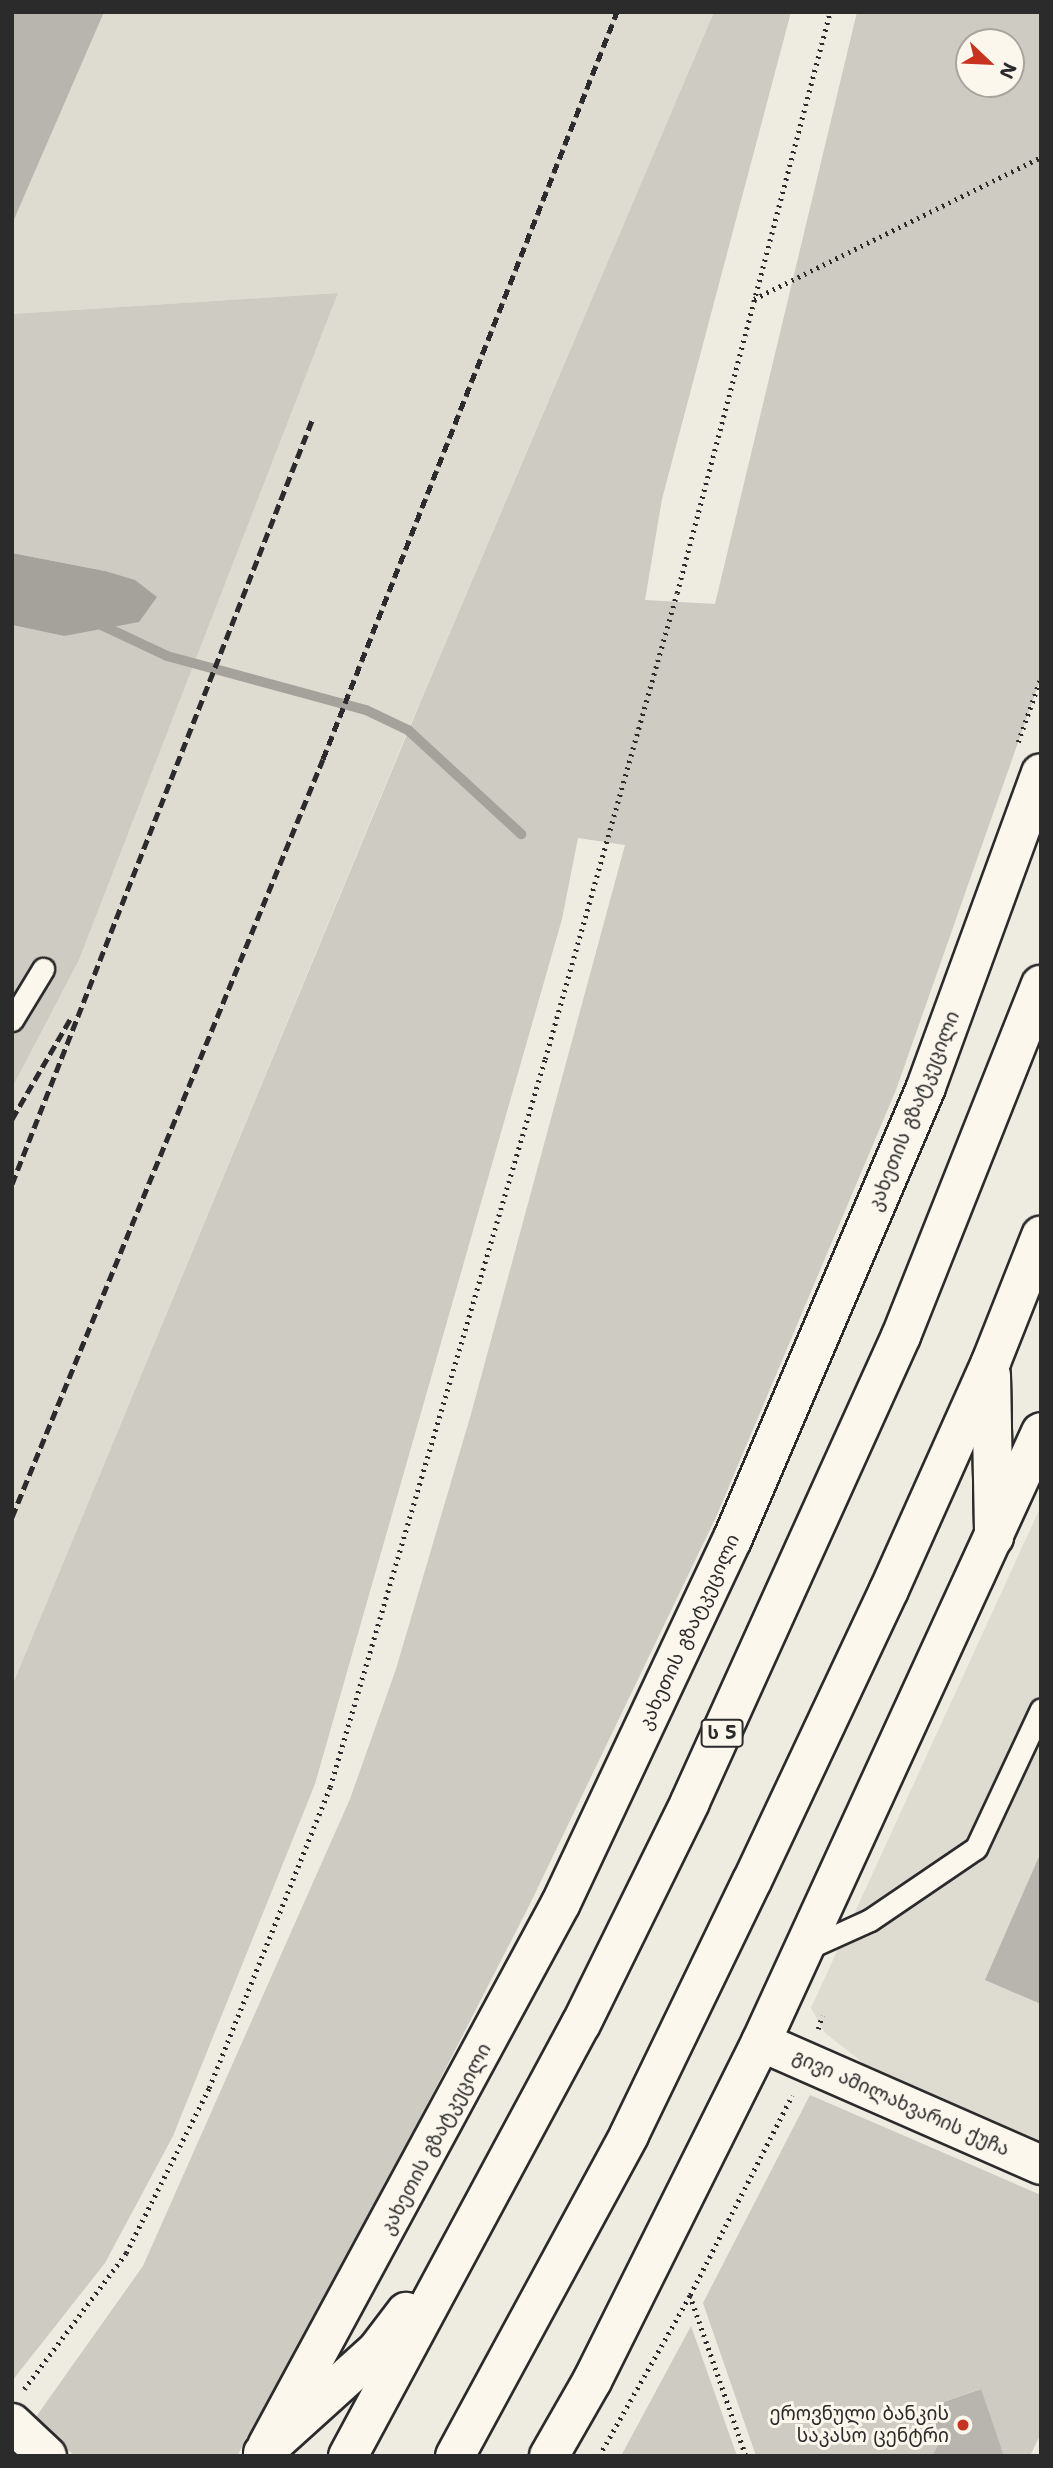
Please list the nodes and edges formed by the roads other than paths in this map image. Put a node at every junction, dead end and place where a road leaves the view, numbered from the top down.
1 (1027, 764) edge
2 (43, 969) dead end
3 (1041, 985) edge
4 (12, 1020) edge
5 (1041, 1236) edge
6 (991, 1362) junction
7 (1041, 1432) edge
8 (994, 1538) junction
9 (1041, 1709) edge
10 (804, 1950) junction
11 (761, 2042) junction
12 (1041, 2165) edge
13 (478, 2219) junction
14 (16, 2408) edge
15 (262, 2455) edge
16 (47, 2456) edge
17 (348, 2456) edge
18 (454, 2456) edge
19 (549, 2456) edge

1 - 15 main road, კახეთის გზატკეცილი
2 - 4 lane
3 - 13 main road, ს 5
5 - 6 main road
6 - 8 main road
6 - 18 main road
7 - 8 main road
8 - 10 main road
9 - 10 lane
10 - 11 main road
11 - 12 main road, გივი ამილახვარის ქუჩა
11 - 19 main road
13 - 15 main road
13 - 17 main road, ს 5
14 - 16 main road

